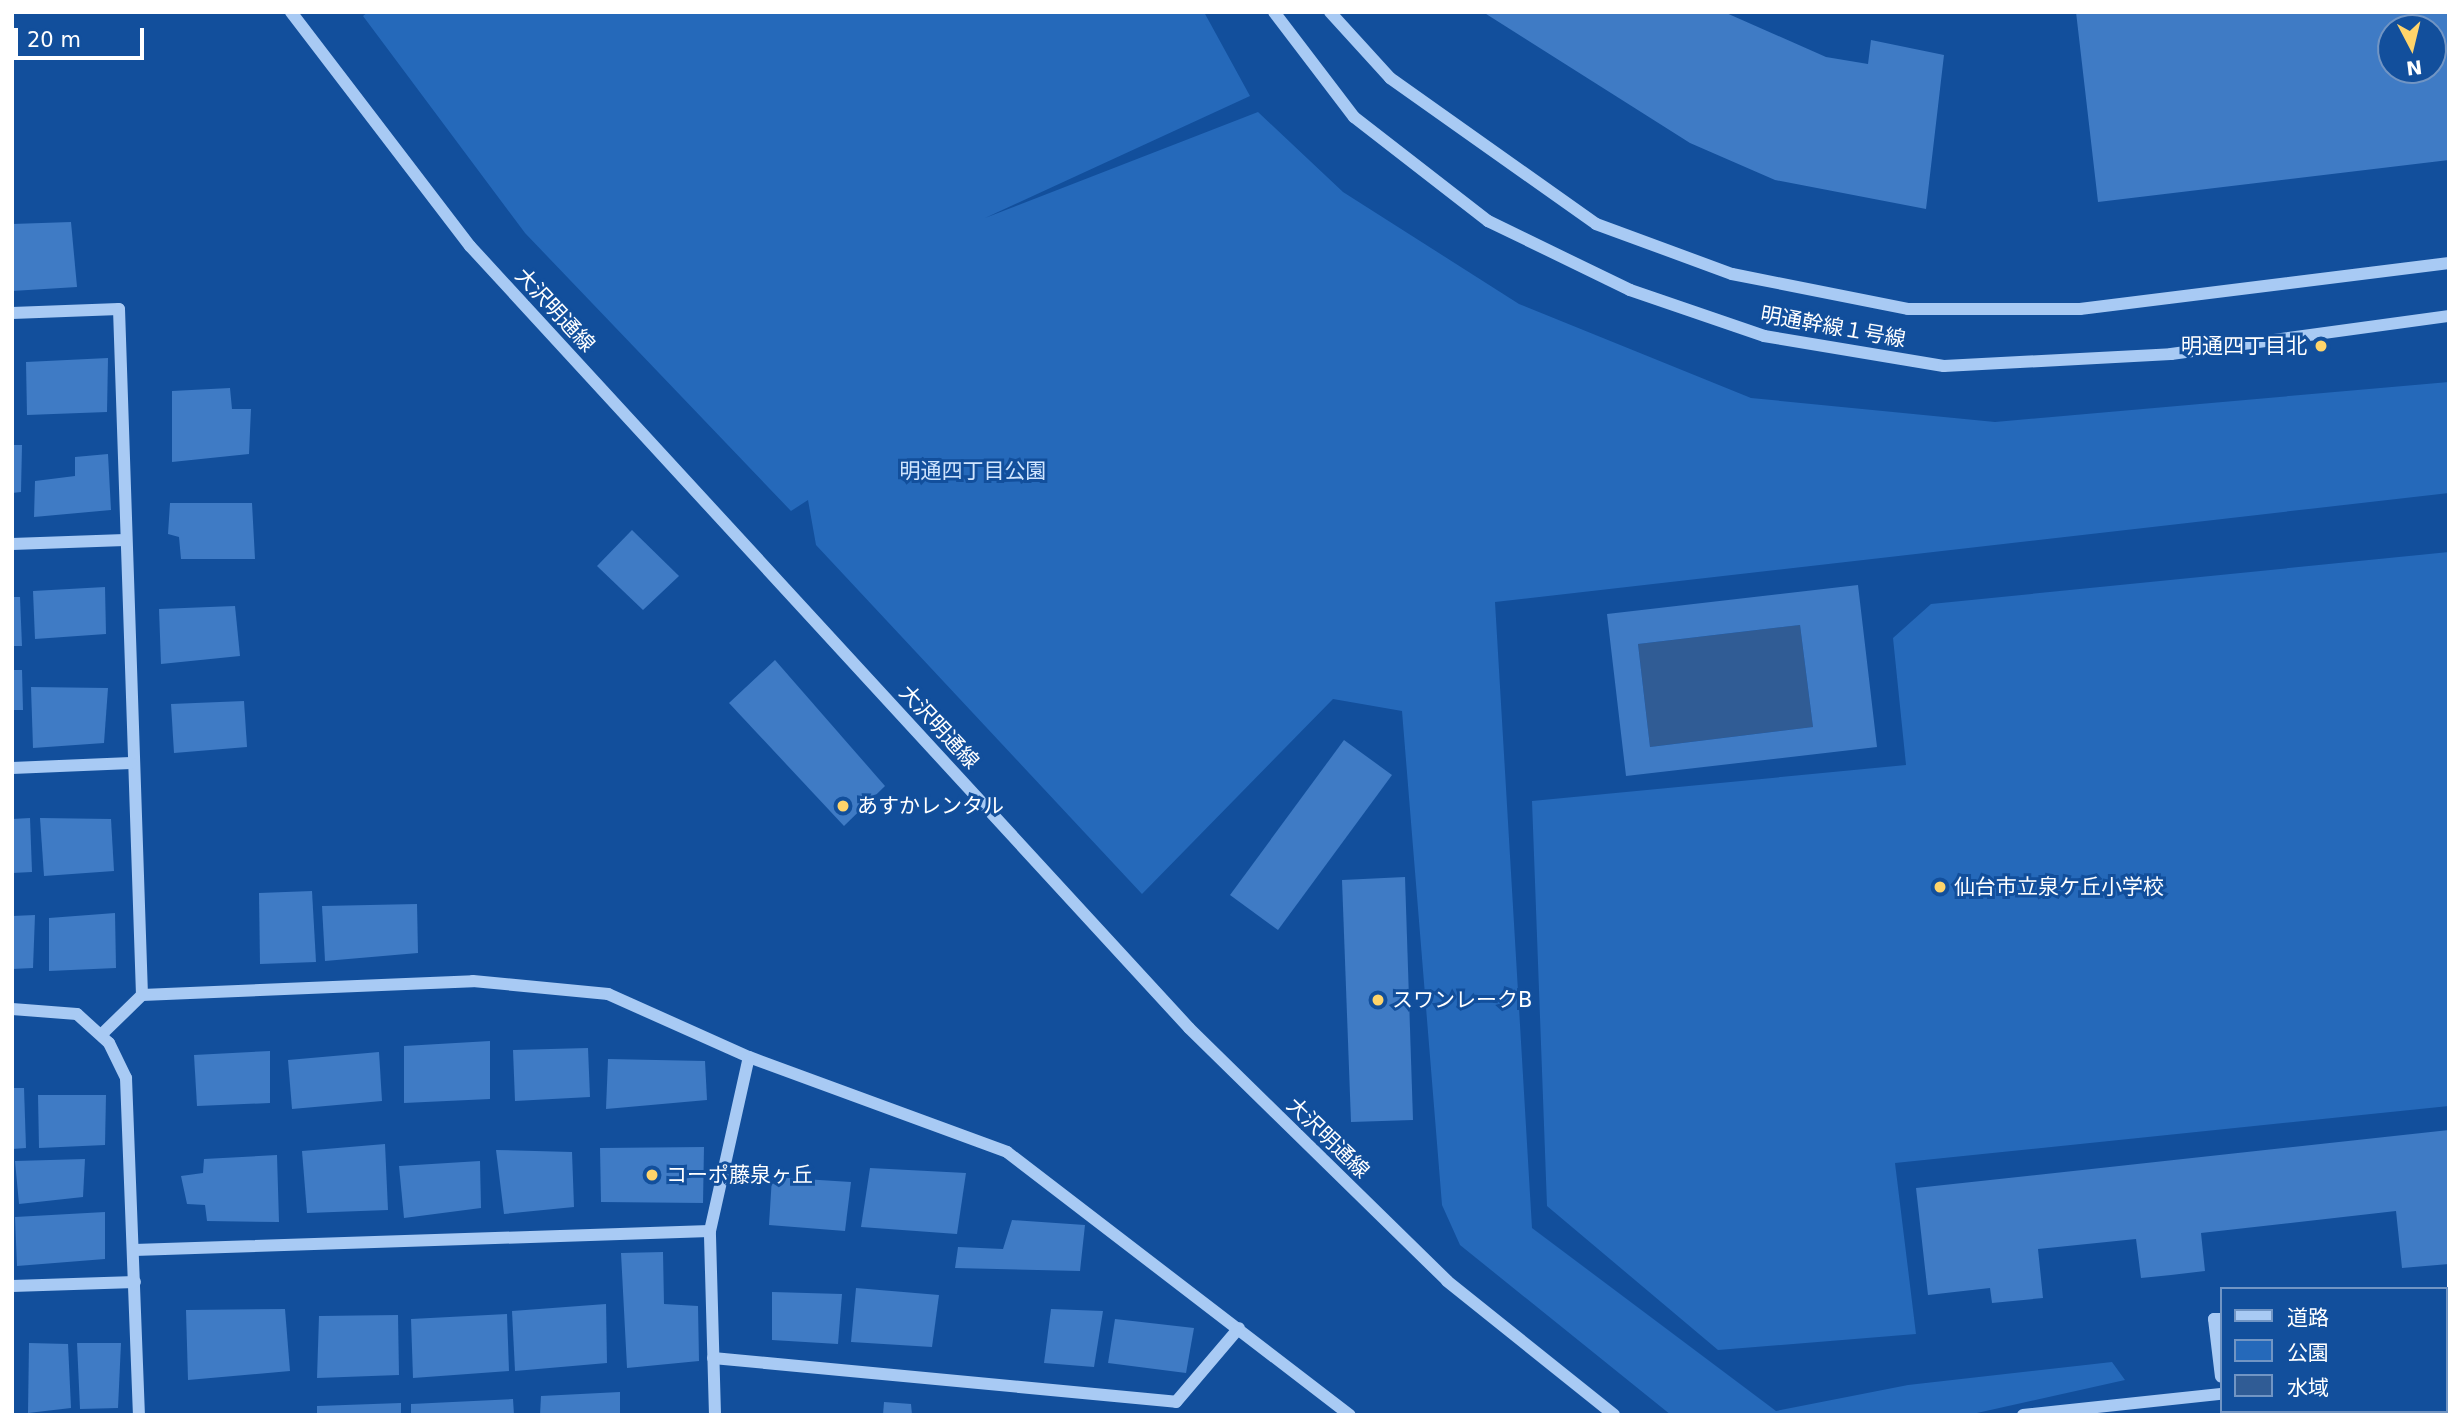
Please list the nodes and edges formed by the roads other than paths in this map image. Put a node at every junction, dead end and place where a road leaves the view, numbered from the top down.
1 (290, 12) edge
2 (1274, 12) edge
3 (1330, 12) edge
4 (2449, 263) edge
5 (12, 313) edge
6 (2449, 316) edge
7 (125, 540) junction
8 (12, 544) edge
9 (131, 763) junction
10 (12, 768) edge
11 (142, 995) junction
12 (12, 1009) edge
13 (101, 1035) junction
14 (749, 1057) junction
15 (710, 1231) junction
16 (134, 1250) junction
17 (135, 1282) junction
18 (12, 1286) edge
19 (2220, 1319) edge
20 (1239, 1328) junction
21 (713, 1358) junction
22 (2220, 1369) edge
23 (2220, 1394) edge
24 (139, 1415) edge
25 (715, 1415) edge
26 (1350, 1415) edge
27 (1614, 1415) edge
28 (2023, 1415) edge

1 - 27 street, 大沢明通線
2 - 6 street, 明通幹線１号線
3 - 4 street
5 - 7 street
7 - 8 street
7 - 9 street
9 - 10 street
9 - 11 street
11 - 13 street
11 - 14 street
12 - 13 street
13 - 16 street
14 - 15 street
14 - 20 street
15 - 16 street
15 - 21 street
16 - 17 street
17 - 18 street
17 - 24 street
19 - 22 street
20 - 21 street
20 - 26 street
21 - 25 street
23 - 28 street

